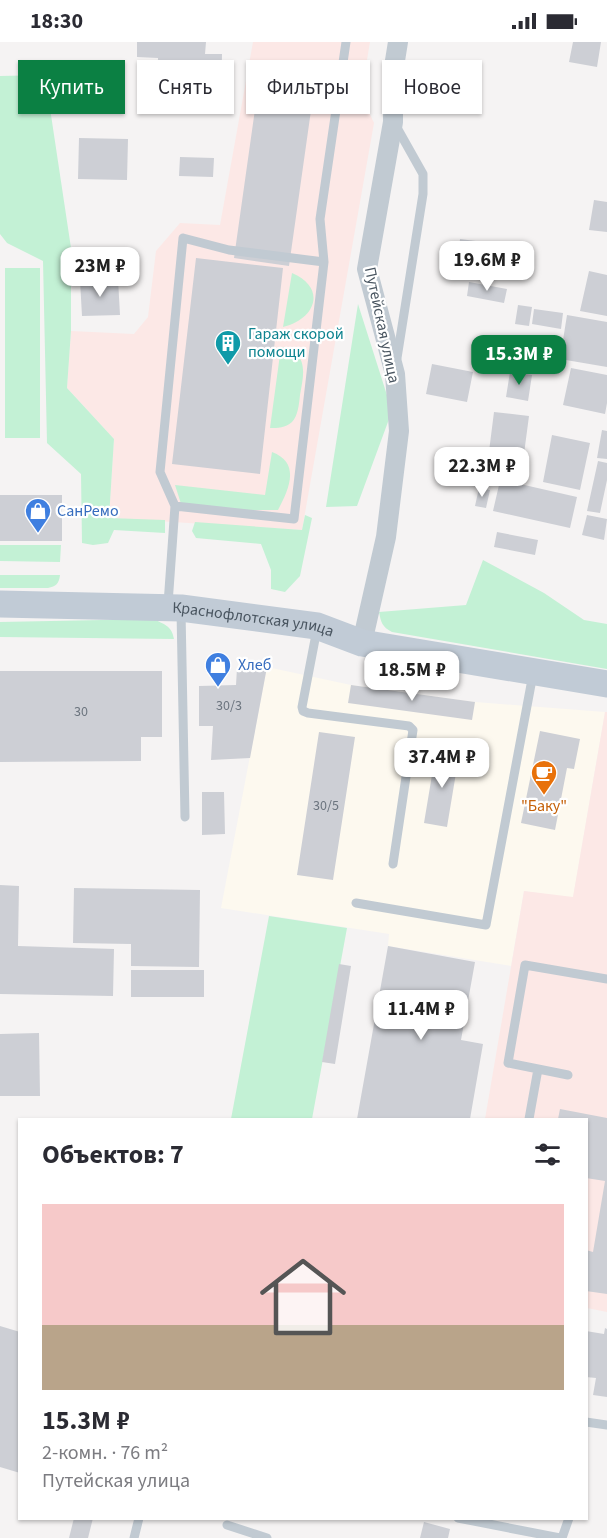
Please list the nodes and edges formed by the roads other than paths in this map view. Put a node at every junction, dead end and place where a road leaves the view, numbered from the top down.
1 (346, 42) edge
2 (398, 42) edge
3 (393, 122) junction
4 (324, 261) junction
5 (395, 374) junction
6 (176, 506) junction
7 (0, 604) edge
8 (175, 607) junction
9 (317, 626) junction
10 (362, 644) junction
11 (534, 671) junction
12 (607, 684) edge
13 (184, 817) dead end
14 (393, 864) dead end
15 (356, 903) dead end
16 (607, 979) edge
17 (538, 1069) junction
18 (568, 1075) dead end
19 (529, 1118) edge
20 (588, 1422) edge
21 (607, 1425) edge
22 (138, 1520) edge
23 (468, 1520) edge
24 (568, 1520) edge
25 (227, 1526) dead end
26 (134, 1538) edge
27 (267, 1538) edge
28 (561, 1538) edge

1 - 4 lane
2 - 3 street, Путейская улица
3 - 5 street, Путейская улица
3 - 5 lane
4 - 6 lane
4 - 6 lane
5 - 10 street, Путейская улица
6 - 8 lane
7 - 8 street, Краснофлотская улица
8 - 9 street, Краснофлотская улица
8 - 13 lane
9 - 10 street, Краснофлотская улица
9 - 14 lane
10 - 11 street, Краснофлотская улица
11 - 12 street, Краснофлотская улица
11 - 15 lane
16 - 17 lane
17 - 18 lane
17 - 19 lane
20 - 21 lane
22 - 26 lane
23 - 28 lane
24 - 28 lane
25 - 27 lane

